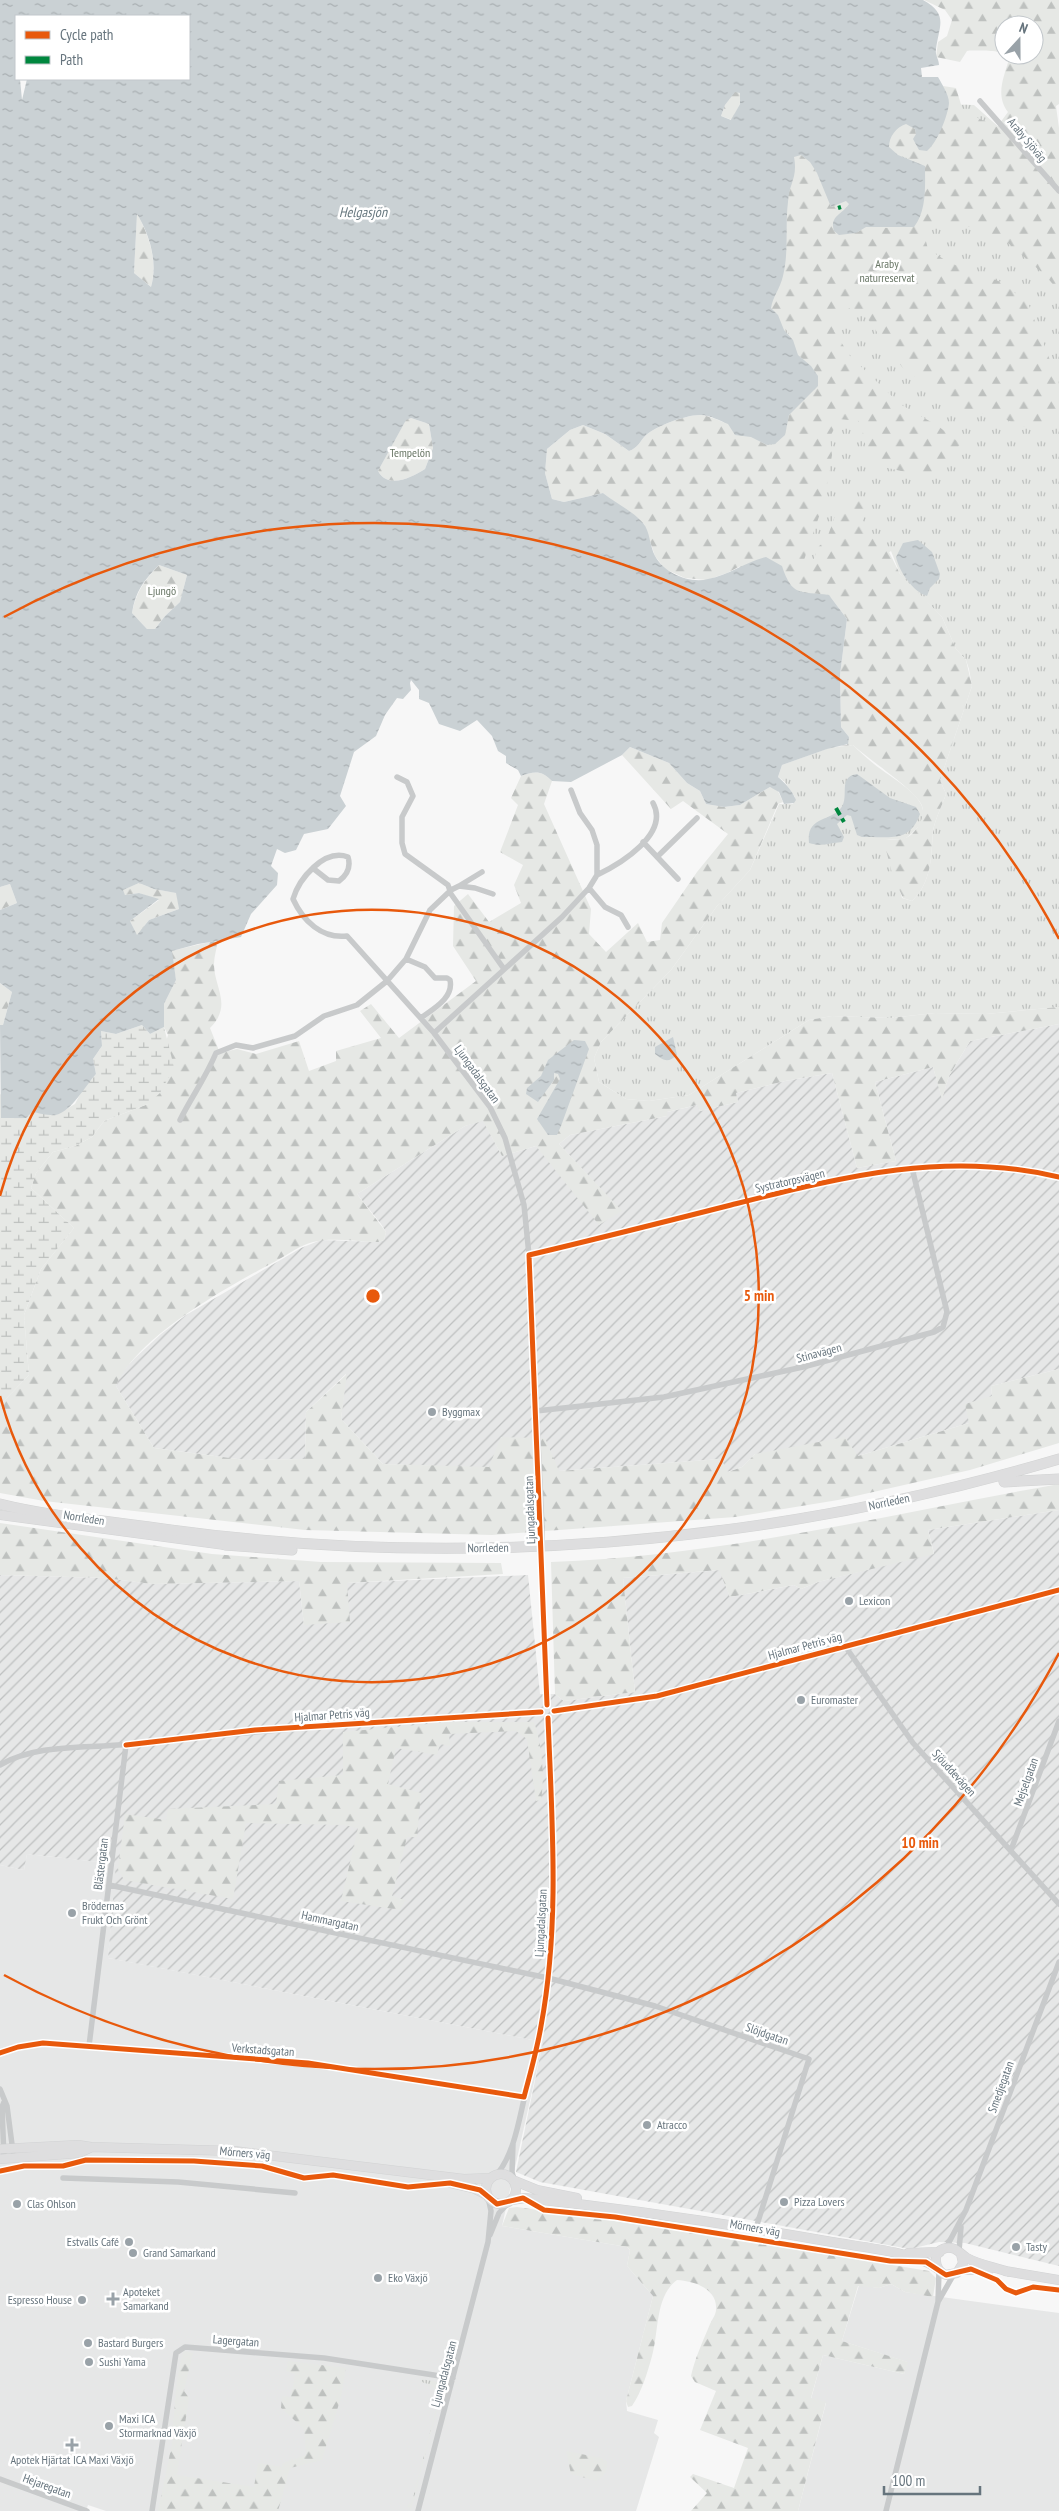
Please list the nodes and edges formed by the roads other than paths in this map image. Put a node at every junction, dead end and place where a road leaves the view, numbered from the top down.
1 (980, 101) dead end
2 (1059, 191) edge
3 (397, 777) dead end
4 (571, 790) dead end
5 (653, 803) dead end
6 (697, 818) dead end
7 (643, 842) junction
8 (657, 857) junction
9 (314, 869) junction
10 (482, 872) dead end
11 (596, 875) junction
12 (678, 879) dead end
13 (459, 886) junction
14 (589, 888) junction
15 (451, 890) junction
16 (493, 894) dead end
17 (628, 927) dead end
18 (406, 959) junction
19 (504, 969) junction
20 (387, 981) junction
21 (421, 1018) junction
22 (434, 1033) junction
23 (180, 1120) dead end
24 (912, 1168) junction
25 (1059, 1178) edge
26 (529, 1255) junction
27 (536, 1411) junction
28 (1059, 1459) edge
29 (1059, 1466) edge
30 (1059, 1479) edge
31 (1004, 1482) junction
32 (3, 1505) edge
33 (0, 1515) edge
34 (225, 1545) joint
35 (1059, 1590) edge
36 (845, 1646) junction
37 (548, 1705) junction
38 (554, 1710) junction
39 (541, 1712) junction
40 (548, 1718) junction
41 (1059, 1721) edge
42 (126, 1745) junction
43 (0, 1765) edge
44 (1011, 1850) junction
45 (109, 1885) junction
46 (1059, 1904) edge
47 (1059, 1962) edge
48 (548, 1978) junction
49 (89, 2046) junction
50 (0, 2053) edge
51 (0, 2088) edge
52 (524, 2097) junction
53 (514, 2139) junction
54 (90, 2147) junction
55 (5, 2148) edge
56 (6, 2158) edge
57 (399, 2172) junction
58 (494, 2176) junction
59 (63, 2178) dead end
60 (514, 2181) junction
61 (296, 2193) dead end
62 (488, 2196) junction
63 (511, 2200) junction
64 (626, 2209) junction
65 (962, 2220) junction
66 (756, 2228) junction
67 (488, 2242) junction
68 (943, 2250) junction
69 (883, 2251) junction
70 (960, 2253) junction
71 (939, 2270) junction
72 (957, 2272) junction
73 (1009, 2272) junction
74 (1057, 2280) edge
75 (938, 2302) junction
76 (453, 2378) junction
77 (0, 2479) edge
78 (86, 2511) edge
79 (152, 2511) edge
80 (418, 2511) edge
81 (886, 2511) edge

1 - 2 street, Araby Sjöväg
3 - 15 street
4 - 11 street
5 - 7 street
6 - 8 street
7 - 8 street
7 - 11 street
8 - 12 street
9 - 9 street, Ljungadalsgatan
9 - 20 street, Ljungadalsgatan
10 - 13 street
11 - 14 street
13 - 15 street
13 - 16 street
14 - 17 street
14 - 19 street
15 - 18 street
15 - 19 street
18 - 20 street
18 - 21 street
19 - 22 street
20 - 21 street, Ljungadalsgatan
20 - 23 street
21 - 22 street, Ljungadalsgatan
22 - 26 street, Ljungadalsgatan
24 - 25 street, Systratorpsvägen
24 - 26 street, Systratorpsvägen
24 - 27 street, Stinavägen
26 - 27 street, Ljungadalsgatan
27 - 37 street, Ljungadalsgatan, bridge
28 - 32 highway, Norrleden
29 - 31 highway, Norrleden
30 - 31 highway
31 - 34 highway, Norrleden
33 - 34 main road, Norrleden
35 - 36 street, Hjalmar Petris väg
36 - 38 street, Hjalmar Petris väg
36 - 44 street, Sjöuddevägen
37 - 38 street
37 - 39 street
38 - 40 street
39 - 40 street
39 - 42 street, Hjalmar Petris väg
40 - 48 street, Ljungadalsgatan
41 - 44 street, Mejselgatan
42 - 43 street, Hjalmar Petris väg
42 - 45 street, Blästergatan
44 - 46 street, Sjöuddevägen
45 - 48 street, Hammargatan
45 - 49 street, Blästergatan
47 - 65 street, Smedjegatan
48 - 52 street, Ljungadalsgatan
48 - 66 street, Slöjdgatan
49 - 50 street, Verkstadsgatan
49 - 52 street, Verkstadsgatan
51 - 55 street
52 - 53 street, Ljungadalsgatan
53 - 58 street, Ljungadalsgatan
53 - 60 street, Ljungadalsgatan
54 - 55 main road, Mörners väg
54 - 56 main road, Mörners väg
54 - 57 main road, Mörners väg
55 - 56 street
55 - 56 street
57 - 58 main road, Mörners väg
57 - 62 main road, Mörners väg
58 - 60 main road
58 - 62 main road
59 - 61 street
60 - 63 main road
60 - 64 main road, Mörners väg
62 - 63 main road
62 - 67 street, Ljungadalsgatan
63 - 64 main road, Mörners väg
63 - 67 street, Ljungadalsgatan
64 - 66 main road, Mörners väg
65 - 68 street, Smedjegatan
65 - 70 street, Smedjegatan
66 - 69 main road, Mörners väg
67 - 76 street, Ljungadalsgatan
68 - 69 main road, Mörners väg
68 - 70 main road
68 - 71 main road
69 - 71 main road, Mörners väg
70 - 72 main road
70 - 73 main road
71 - 72 main road
71 - 75 street
72 - 73 main road
72 - 75 street
73 - 74 main road
75 - 81 street
76 - 79 street, Lagergatan
76 - 80 street, Ljungadalsgatan
77 - 78 street, Hejaregatan

